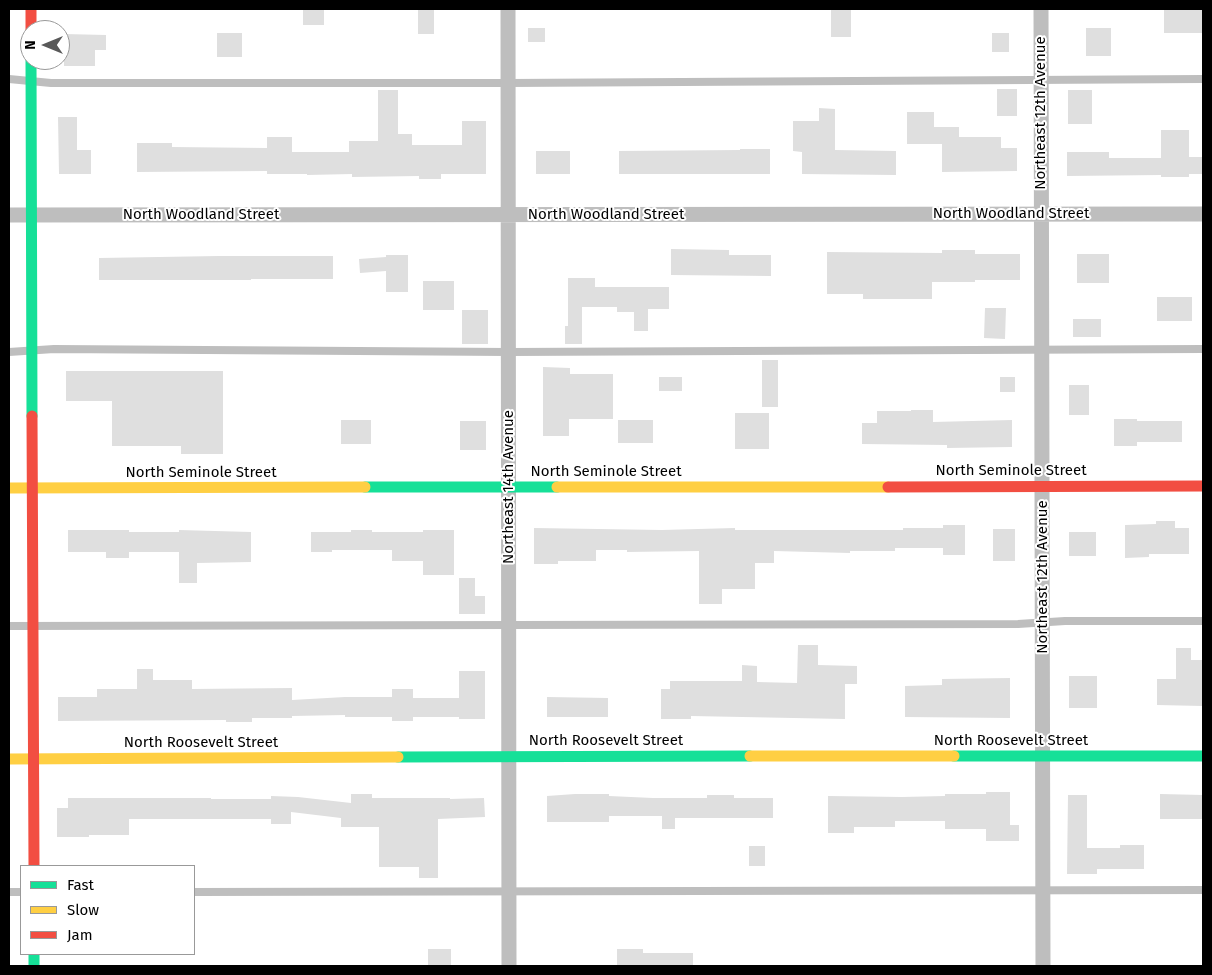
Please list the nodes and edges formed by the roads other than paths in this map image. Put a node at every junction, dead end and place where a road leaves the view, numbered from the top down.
1 (508, 9) edge
2 (1040, 9) edge
3 (31, 70) edge
4 (9, 79) edge
5 (1040, 79) junction
6 (1203, 79) edge
7 (31, 81) junction
8 (509, 83) junction
9 (1041, 214) junction
10 (1203, 214) edge
11 (9, 215) edge
12 (32, 215) junction
13 (509, 215) junction
14 (1042, 349) junction
15 (1203, 349) edge
16 (32, 350) junction
17 (9, 352) edge
18 (509, 352) junction
19 (1043, 486) junction
20 (1203, 486) edge
21 (9, 488) edge
22 (32, 488) junction
23 (510, 488) junction
24 (1203, 621) edge
25 (1043, 622) junction
26 (509, 624) junction
27 (9, 626) edge
28 (32, 626) junction
29 (510, 756) junction
30 (1044, 756) junction
31 (1203, 756) edge
32 (9, 759) edge
33 (34, 759) junction
34 (34, 865) edge
35 (1044, 890) junction
36 (1203, 890) edge
37 (509, 891) junction
38 (195, 892) edge
39 (509, 966) edge
40 (1043, 966) edge

1 - 8 street, Northeast 14th Avenue
2 - 5 street, Northeast 12th Avenue
3 - 7 street
4 - 7 lane
5 - 6 lane
5 - 8 lane
5 - 9 street, Northeast 12th Avenue
7 - 8 lane
7 - 12 street
8 - 13 street, Northeast 14th Avenue
9 - 10 street, North Woodland Street
9 - 13 street, North Woodland Street
9 - 14 street, Northeast 12th Avenue
11 - 12 street, North Woodland Street
12 - 13 street, North Woodland Street
12 - 16 street
13 - 18 street, Northeast 14th Avenue
14 - 15 lane
14 - 18 lane
14 - 19 street, Northeast 12th Avenue
16 - 17 lane
16 - 18 lane
16 - 22 street
18 - 23 street, Northeast 14th Avenue
19 - 20 street, North Seminole Street
19 - 23 street, North Seminole Street
19 - 25 street, Northeast 12th Avenue
21 - 22 street, North Seminole Street
22 - 23 street, North Seminole Street
22 - 28 street
23 - 26 street, Northeast 14th Avenue
24 - 25 lane
25 - 26 lane
25 - 30 street, Northeast 12th Avenue
26 - 28 lane
26 - 29 street, Northeast 14th Avenue
27 - 28 lane
28 - 33 street
29 - 30 street, North Roosevelt Street
29 - 33 street, North Roosevelt Street
29 - 37 street, Northeast 14th Avenue
30 - 31 street, North Roosevelt Street
30 - 35 street, Northeast 12th Avenue
32 - 33 street, North Roosevelt Street
33 - 34 street
35 - 36 lane
35 - 37 lane
35 - 40 street, Northeast 12th Avenue
37 - 38 lane
37 - 39 street, Northeast 14th Avenue

